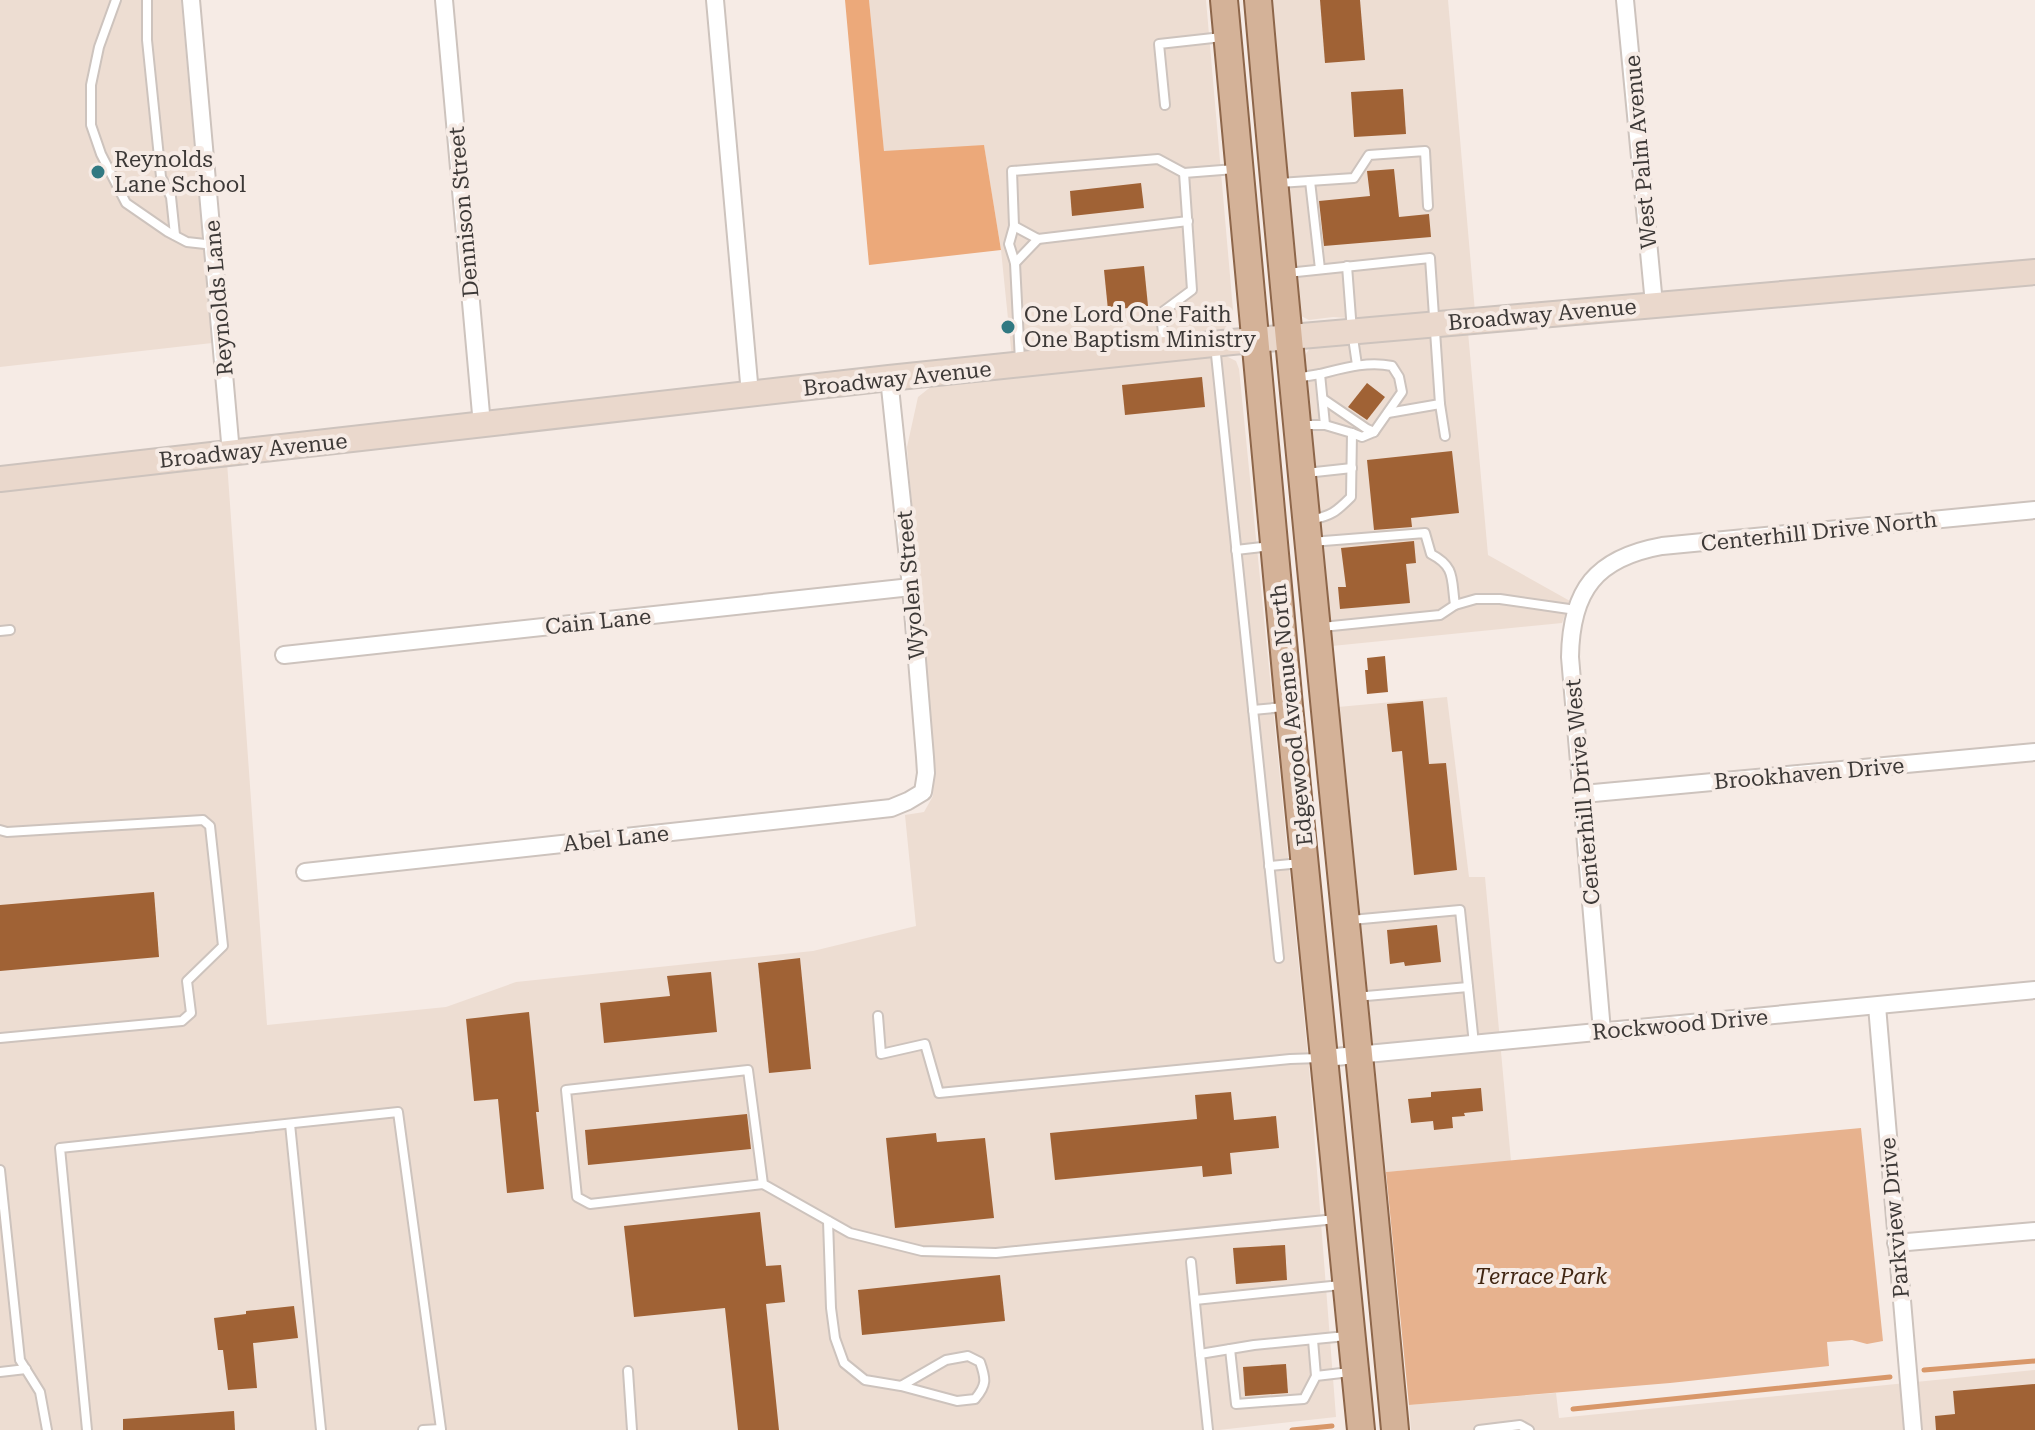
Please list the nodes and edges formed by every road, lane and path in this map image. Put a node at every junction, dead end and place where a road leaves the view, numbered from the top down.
1 (116, 0) edge
2 (147, 0) edge
3 (191, 0) edge
4 (444, 0) edge
5 (715, 0) edge
6 (1224, 0) edge
7 (1258, 0) edge
8 (1625, 0) edge
9 (1227, 37) junction
10 (1165, 105) dead end
11 (1239, 169) junction
12 (1184, 173) junction
13 (1310, 181) junction
14 (1274, 184) junction
15 (1428, 206) dead end
16 (1188, 221) junction
17 (1014, 226) junction
18 (175, 235) junction
19 (1038, 239) junction
20 (214, 245) junction
21 (1015, 263) junction
22 (1347, 266) junction
23 (1320, 269) junction
24 (2035, 272) edge
25 (1282, 273) junction
26 (1654, 304) junction
27 (1435, 323) junction
28 (1352, 331) junction
29 (1287, 337) junction
30 (1254, 341) junction
31 (1215, 344) junction
32 (1164, 349) junction
33 (1020, 365) junction
34 (1357, 365) junction
35 (1320, 374) junction
36 (889, 378) junction
37 (1292, 379) junction
38 (750, 394) junction
39 (1323, 399) junction
40 (1440, 404) junction
41 (1388, 413) junction
42 (482, 425) junction
43 (1296, 425) junction
44 (1325, 425) junction
45 (1374, 432) junction
46 (1352, 433) junction
47 (1445, 436) dead end
48 (231, 453) junction
49 (1352, 468) junction
50 (1301, 474) junction
51 (0, 479) edge
52 (2035, 510) edge
53 (1307, 532) junction
54 (1274, 546) junction
55 (1236, 550) junction
56 (1607, 566) joint
57 (911, 587) junction
58 (1455, 605) junction
59 (1576, 610) junction
60 (1317, 628) junction
61 (284, 655) dead end
62 (1307, 705) junction
63 (1253, 710) junction
64 (2035, 752) edge
65 (923, 792) joint
66 (1583, 794) junction
67 (2, 833) edge
68 (1305, 863) junction
69 (1269, 866) junction
70 (305, 872) dead end
71 (1346, 920) junction
72 (1279, 958) dead end
73 (1468, 987) junction
74 (2035, 990) edge
75 (1354, 997) junction
76 (1877, 1006) junction
77 (878, 1016) dead end
78 (1602, 1031) junction
79 (0, 1038) edge
80 (1474, 1044) junction
81 (1360, 1056) junction
82 (1325, 1058) junction
83 (290, 1124) junction
84 (0, 1170) edge
85 (763, 1184) junction
86 (1341, 1218) junction
87 (828, 1221) junction
88 (2035, 1231) edge
89 (1896, 1243) junction
90 (1191, 1262) dead end
91 (1347, 1284) junction
92 (1195, 1300) junction
93 (1352, 1336) junction
94 (1313, 1340) junction
95 (1230, 1349) junction
96 (1200, 1354) junction
97 (26, 1369) junction
98 (628, 1371) dead end
99 (1356, 1371) junction
100 (0, 1372) edge
101 (1316, 1376) junction
102 (901, 1386) junction
103 (47, 1430) edge
104 (87, 1430) edge
105 (321, 1430) edge
106 (423, 1430) edge
107 (632, 1430) edge
108 (1208, 1430) edge
109 (1361, 1430) edge
110 (1395, 1430) edge
111 (1479, 1430) edge
112 (1529, 1430) edge
113 (1913, 1430) edge

1 - 18 lane
2 - 18 lane
3 - 20 street, Reynolds Lane
4 - 42 street, Dennison Street
5 - 38 street
6 - 9 main road, Edgewood Avenue North
7 - 14 main road, Edgewood Avenue North
8 - 26 street, West Palm Avenue
9 - 10 lane
9 - 11 main road, Edgewood Avenue North
11 - 12 lane
11 - 30 main road, Edgewood Avenue North
12 - 16 lane
12 - 17 lane
13 - 14 lane
13 - 15 lane
13 - 23 lane
14 - 25 main road, Edgewood Avenue North
16 - 19 lane
16 - 32 lane
17 - 19 lane
17 - 21 lane
18 - 20 lane
19 - 21 lane
20 - 48 street, Reynolds Lane
21 - 33 lane
22 - 23 lane
22 - 27 lane
22 - 28 lane
23 - 25 lane
24 - 26 street, Broadway Avenue
25 - 29 main road, Edgewood Avenue North
26 - 27 street, Broadway Avenue
27 - 28 street, Broadway Avenue
27 - 40 lane
28 - 29 street, Broadway Avenue
28 - 34 lane
29 - 30 street, Broadway Avenue
29 - 37 main road, Edgewood Avenue North
30 - 31 street, Broadway Avenue
30 - 54 main road, Edgewood Avenue North
31 - 32 street, Broadway Avenue
31 - 55 lane
32 - 33 street, Broadway Avenue
33 - 36 street, Broadway Avenue
34 - 35 lane
34 - 41 lane
35 - 37 lane
35 - 39 lane
36 - 38 street, Broadway Avenue
36 - 57 street, Wyolen Street
37 - 43 main road, Edgewood Avenue North
38 - 42 street, Broadway Avenue
39 - 44 lane
39 - 45 lane
40 - 41 lane
40 - 47 lane
41 - 45 lane
42 - 48 street, Broadway Avenue
43 - 44 lane
43 - 50 main road, Edgewood Avenue North
44 - 46 lane
45 - 46 lane
46 - 49 lane
48 - 51 street, Broadway Avenue
49 - 50 lane
49 - 53 lane
50 - 53 main road, Edgewood Avenue North
52 - 56 street, Centerhill Drive North
53 - 58 lane
53 - 60 main road, Edgewood Avenue North
54 - 55 lane
54 - 62 main road, Edgewood Avenue North
55 - 63 lane
56 - 59 street, Centerhill Drive West
57 - 61 street, Cain Lane
57 - 65 street, Wyolen Street
58 - 59 lane
58 - 60 lane
59 - 66 street, Centerhill Drive West
60 - 62 main road, Edgewood Avenue North
62 - 63 lane
62 - 68 main road, Edgewood Avenue North
62 - 71 main road, Edgewood Avenue North
63 - 69 lane
64 - 66 street, Brookhaven Drive
65 - 70 street, Abel Lane
66 - 78 street, Centerhill Drive West
67 - 79 lane
68 - 69 lane
68 - 82 main road, Edgewood Avenue North
69 - 72 lane
71 - 73 lane
71 - 75 main road, Edgewood Avenue North
73 - 75 lane
73 - 80 lane
74 - 76 street, Rockwood Drive
75 - 81 main road, Edgewood Avenue North
76 - 78 street, Rockwood Drive
76 - 89 street, Parkview Drive
77 - 82 lane
78 - 80 street, Rockwood Drive
80 - 81 street, Rockwood Drive
81 - 82 street, Rockwood Drive
81 - 110 main road, Edgewood Avenue North
82 - 86 main road, Edgewood Avenue North
83 - 104 lane
83 - 105 lane
83 - 106 lane
84 - 97 lane
85 - 85 lane
85 - 87 lane
86 - 87 lane
86 - 91 main road, Edgewood Avenue North
87 - 102 lane
88 - 89 street
89 - 113 street, Parkview Drive
90 - 92 lane
91 - 92 lane
91 - 93 main road, Edgewood Avenue North
92 - 96 lane
93 - 94 lane
93 - 99 main road, Edgewood Avenue North
94 - 95 lane
94 - 101 lane
95 - 96 lane
95 - 101 lane
96 - 108 lane
97 - 100 lane
97 - 103 lane
98 - 107 lane
99 - 101 lane
99 - 109 main road, Edgewood Avenue North
102 - 102 lane
111 - 112 lane

